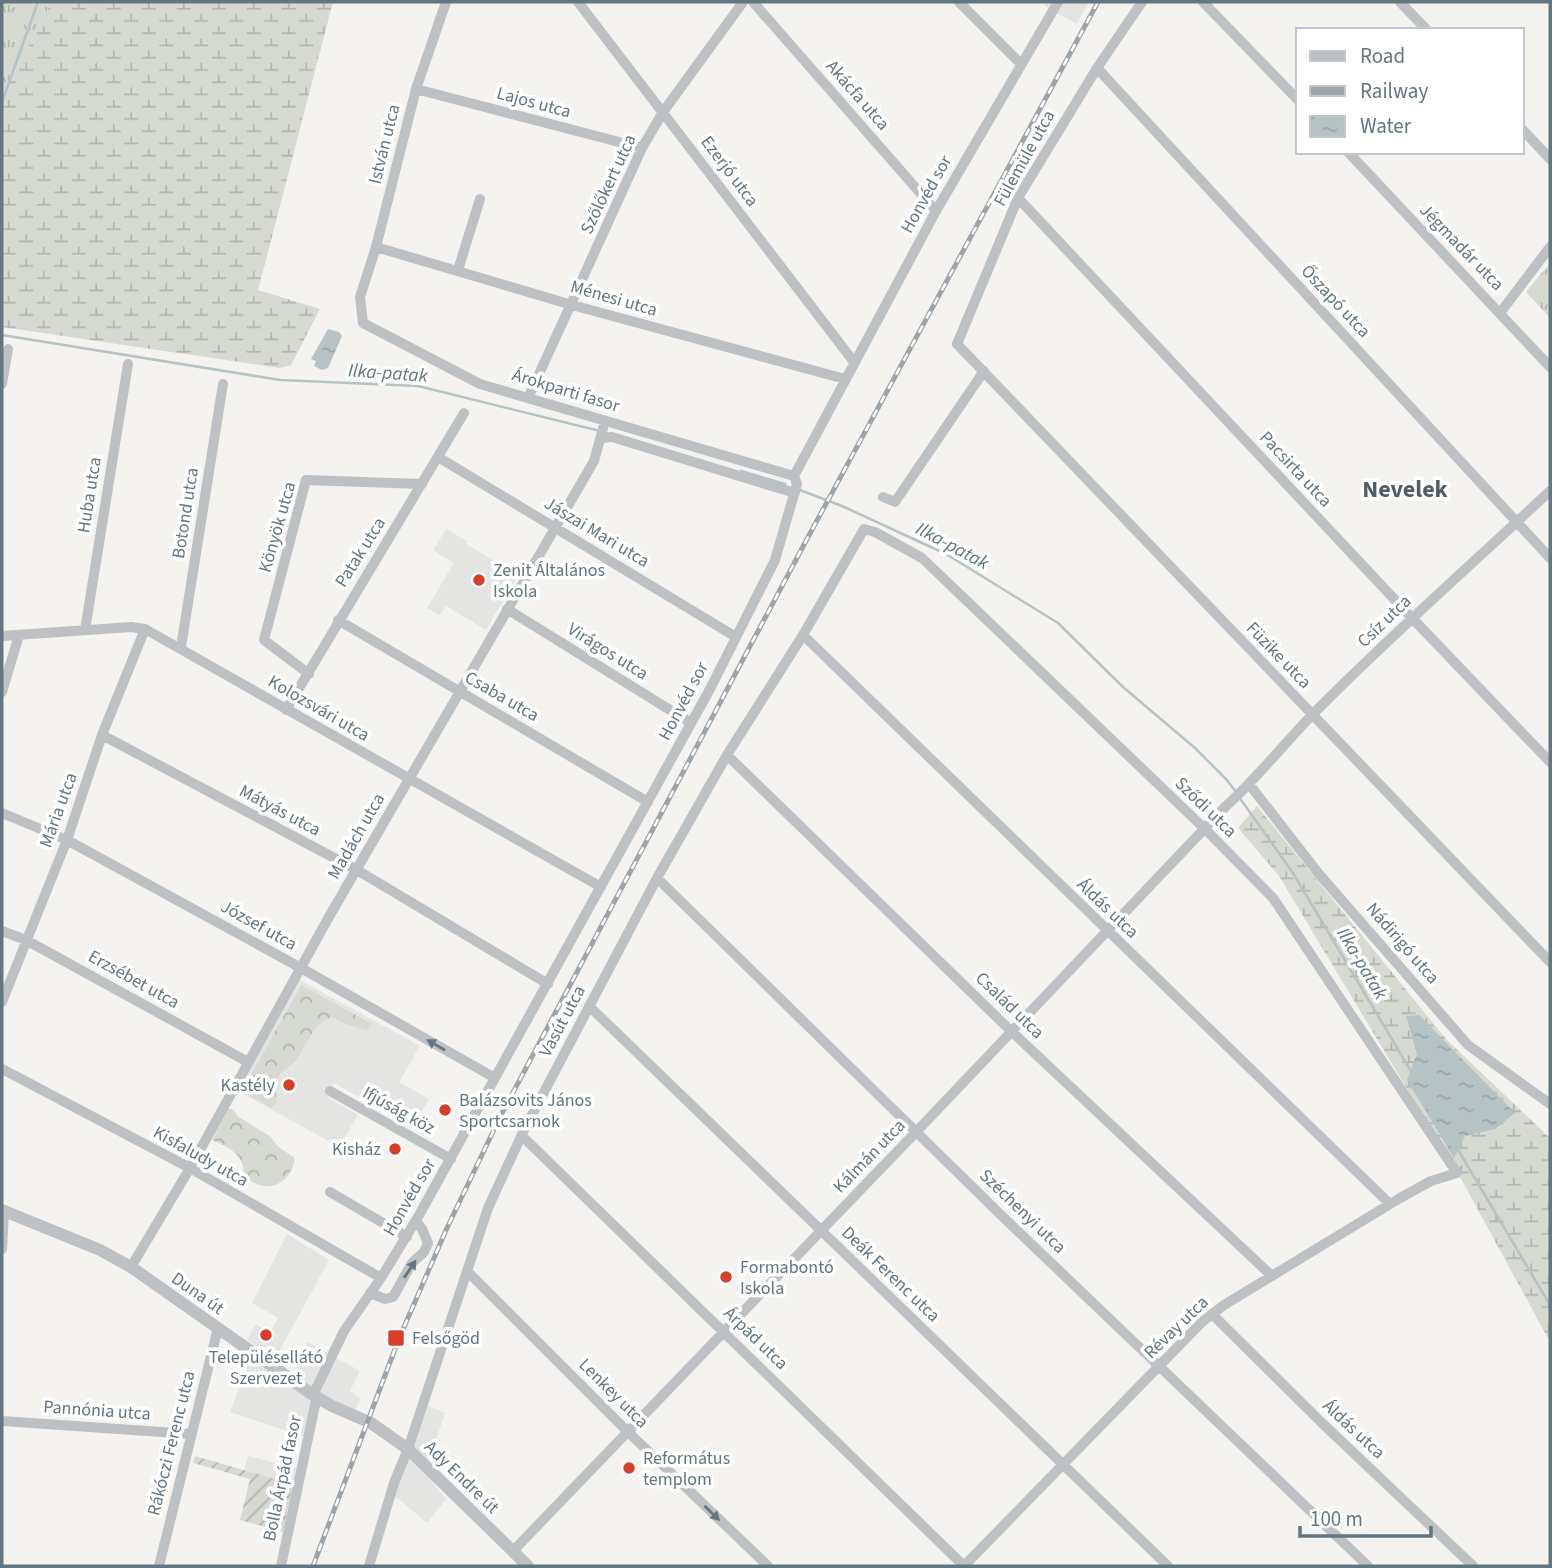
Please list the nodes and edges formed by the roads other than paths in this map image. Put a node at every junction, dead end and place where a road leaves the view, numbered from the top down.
1 (446, 2) edge
2 (578, 2) edge
3 (743, 2) edge
4 (753, 2) edge
5 (959, 2) edge
6 (1058, 2) edge
7 (1142, 2) edge
8 (1203, 2) edge
9 (1400, 2) edge
10 (1425, 28) edge
11 (1021, 64) junction
12 (1097, 68) junction
13 (416, 89) junction
14 (1296, 98) edge
15 (663, 112) junction
16 (1524, 131) edge
17 (642, 148) junction
18 (1350, 154) edge
19 (1550, 159) edge
20 (1018, 198) junction
21 (480, 199) dead end
22 (936, 211) junction
23 (376, 247) junction
24 (1550, 247) edge
25 (458, 270) junction
26 (360, 297) joint
27 (572, 305) junction
28 (1500, 313) junction
29 (957, 344) joint
30 (8, 349) dead end
31 (854, 362) junction
32 (128, 364) dead end
33 (1550, 367) edge
34 (984, 371) junction
35 (845, 379) junction
36 (2, 384) edge
37 (223, 384) dead end
38 (530, 396) junction
39 (464, 413) dead end
40 (603, 430) junction
41 (439, 457) junction
42 (422, 484) junction
43 (795, 486) junction
44 (1550, 491) edge
45 (883, 497) dead end
46 (1517, 522) junction
47 (555, 526) junction
48 (864, 529) joint
49 (1550, 558) edge
50 (507, 609) junction
51 (1412, 618) junction
52 (338, 620) junction
53 (145, 629) junction
54 (85, 630) junction
55 (19, 635) junction
56 (803, 635) junction
57 (2, 636) edge
58 (736, 637) junction
59 (181, 647) junction
60 (309, 674) junction
61 (459, 691) junction
62 (2, 692) edge
63 (286, 710) junction
64 (1312, 715) junction
65 (691, 723) junction
66 (103, 735) junction
67 (727, 755) junction
68 (1550, 762) edge
69 (408, 780) junction
70 (1246, 788) junction
71 (648, 802) junction
72 (2, 813) edge
73 (1205, 829) junction
74 (66, 840) junction
75 (357, 870) junction
76 (657, 878) junction
77 (601, 887) junction
78 (2, 931) edge
79 (1108, 932) junction
80 (26, 940) junction
81 (1550, 962) edge
82 (301, 968) junction
83 (548, 984) junction
84 (2, 1002) edge
85 (589, 1006) junction
86 (1011, 1031) junction
87 (248, 1062) junction
88 (2, 1069) edge
89 (495, 1078) junction
90 (330, 1091) dead end
91 (1550, 1104) edge
92 (917, 1131) junction
93 (522, 1136) junction
94 (451, 1159) junction
95 (190, 1168) junction
96 (1457, 1173) joint
97 (330, 1192) dead end
98 (1390, 1204) junction
99 (3, 1211) edge
100 (416, 1222) junction
101 (821, 1229) junction
102 (407, 1237) junction
103 (2, 1249) edge
104 (131, 1267) junction
105 (468, 1272) junction
106 (1272, 1276) junction
107 (382, 1278) junction
108 (370, 1293) junction
109 (1212, 1314) junction
110 (218, 1328) junction
111 (723, 1331) junction
112 (1160, 1366) junction
113 (315, 1396) junction
114 (2, 1421) edge
115 (366, 1421) joint
116 (627, 1432) junction
117 (191, 1434) junction
118 (408, 1449) junction
119 (1063, 1466) junction
120 (513, 1551) junction
121 (159, 1566) edge
122 (281, 1566) edge
123 (369, 1566) edge
124 (528, 1566) edge
125 (768, 1566) edge
126 (964, 1566) edge
127 (1168, 1566) edge
128 (1368, 1566) edge
129 (1473, 1566) edge

1 - 13 street, István utca
2 - 15 street, Ezerjó utca
3 - 15 street, Szőlőkert utca
4 - 22 street, Akácfa utca
5 - 11 street
6 - 11 street, Honvéd sor
7 - 12 street, Fülemüle utca
8 - 14 street
9 - 10 street
11 - 22 street, Honvéd sor
12 - 20 street, Fülemüle utca
12 - 46 street, Őszapó utca
13 - 17 street, Lajos utca
13 - 23 street, István utca
15 - 17 street, Szőlőkert utca
15 - 31 street, Ezerjó utca
16 - 19 street
17 - 27 street, Szőlőkert utca
18 - 28 street, Jégmadár utca
20 - 29 street, Fülemüle utca
20 - 51 street, Pacsirta utca
21 - 25 street
22 - 31 street, Honvéd sor
23 - 25 street, Ménesi utca
23 - 26 street, István utca
24 - 28 street
25 - 27 street, Ménesi utca
26 - 38 street, Árokparti fasor
27 - 35 street, Ménesi utca
27 - 38 street, Szőlőkert utca
28 - 33 street, Jégmadár utca
29 - 34 street, Füzike utca
30 - 36 street
31 - 35 street, Honvéd sor
32 - 54 street, Huba utca
34 - 45 street
34 - 64 street, Füzike utca
35 - 43 street, Honvéd sor
37 - 59 street, Botond utca
38 - 40 street, Árokparti fasor
39 - 41 street, Patak utca
40 - 43 street, Árokparti fasor
40 - 43 street, Árokparti fasor
40 - 47 street, Madách utca
41 - 42 street, Patak utca
41 - 47 street, Jászai Mari utca
42 - 52 street, Patak utca
42 - 60 street, Könyök utca
43 - 58 street, Honvéd sor
44 - 46 street, Csíz utca
46 - 49 street, Őszapó utca
46 - 51 street, Csíz utca
47 - 50 street, Madách utca
47 - 58 street, Jászai Mari utca
48 - 56 street, Vasút utca
48 - 73 street, Sződi utca
50 - 61 street, Madách utca
50 - 65 street, Virágos utca
51 - 64 street, Csíz utca
51 - 68 street, Pacsirta utca
52 - 60 street, Patak utca
52 - 61 street, Csaba utca
53 - 54 street, Kolozsvári utca
53 - 59 street, Kolozsvári utca
53 - 66 street, Mária utca
54 - 55 street, Kolozsvári utca
55 - 57 street, Kolozsvári utca
55 - 62 street
56 - 67 street, Vasút utca
56 - 79 street, Áldás utca
58 - 65 street, Honvéd sor
59 - 63 street, Kolozsvári utca
60 - 63 street, Patak utca
61 - 69 street, Madách utca
61 - 71 street, Csaba utca
63 - 69 street, Kolozsvári utca
64 - 70 street, Csíz utca
64 - 81 street, Füzike utca
65 - 71 street, Honvéd sor
66 - 74 street, Mária utca
66 - 75 street, Mátyás utca
67 - 76 street, Vasút utca
67 - 86 street, Család utca
69 - 75 street, Madách utca
69 - 77 street, Kolozsvári utca
70 - 73 street, Kálmán utca
70 - 91 street, Nádirigó utca
71 - 77 street, Honvéd sor
72 - 74 street, József utca
73 - 79 street, Kálmán utca
73 - 96 street, Sződi utca
74 - 80 street, Mária utca
74 - 82 street, József utca
75 - 82 street, Madách utca
75 - 83 street, Mátyás utca
76 - 85 street, Vasút utca
76 - 92 street, Széchenyi utca
77 - 83 street, Honvéd sor
78 - 80 street, Erzsébet utca
79 - 86 street, Kálmán utca
79 - 98 street, Áldás utca
80 - 84 street, Mária utca
80 - 87 street, Erzsébet utca
82 - 87 street, Madách utca
89 -> 82 street, József utca
83 - 89 street, Honvéd sor
85 - 93 street, Vasút utca
85 - 101 street, Deák Ferenc utca
86 - 92 street, Kálmán utca
86 - 106 street, Család utca
87 - 95 street, Madách utca
88 - 95 street, Kisfaludy utca
89 - 94 street, Honvéd sor
90 - 94 street, Ifjúság köz
92 - 101 street, Kálmán utca
92 - 112 street, Széchenyi utca
93 - 105 street, Vasút utca
93 - 111 street, Árpád utca
94 - 100 street, Honvéd sor
95 - 104 street, Madách utca
95 - 107 street, Kisfaludy utca
96 - 98 street, Révay utca
97 - 102 street
98 - 106 street, Révay utca
99 - 103 street
99 - 104 street, Duna út
100 - 102 street, Honvéd sor
108 -> 100 street
101 - 111 street, Kálmán utca
101 - 119 street, Deák Ferenc utca
102 - 107 street, Honvéd sor
104 - 110 street, Duna út
105 - 116 street, Lenkey utca
105 - 118 street, Vasút utca
106 - 109 street, Révay utca
107 - 108 street, Honvéd sor
108 - 113 street, Honvéd sor
109 - 112 street, Révay utca
109 - 129 street, Áldás utca
110 - 113 street, Duna út
110 - 117 street, Rákóczi Ferenc utca
111 - 116 street, Kálmán utca
111 - 126 street, Árpád utca
112 - 119 street, Révay utca
112 - 128 street, Széchenyi utca
113 - 115 street, Duna út
113 - 122 street, Bolla Árpád fasor
114 - 117 street, Pannónia utca
115 - 118 street, Ady Endre út
116 - 120 street, Kálmán utca
116 -> 125 street, Lenkey utca
117 - 121 street, Rákóczi Ferenc utca
118 - 120 street, Ady Endre út
118 - 123 street, Vasút utca
119 - 126 street, Révay utca
119 - 127 street, Deák Ferenc utca
120 - 124 street, Ady Endre út

